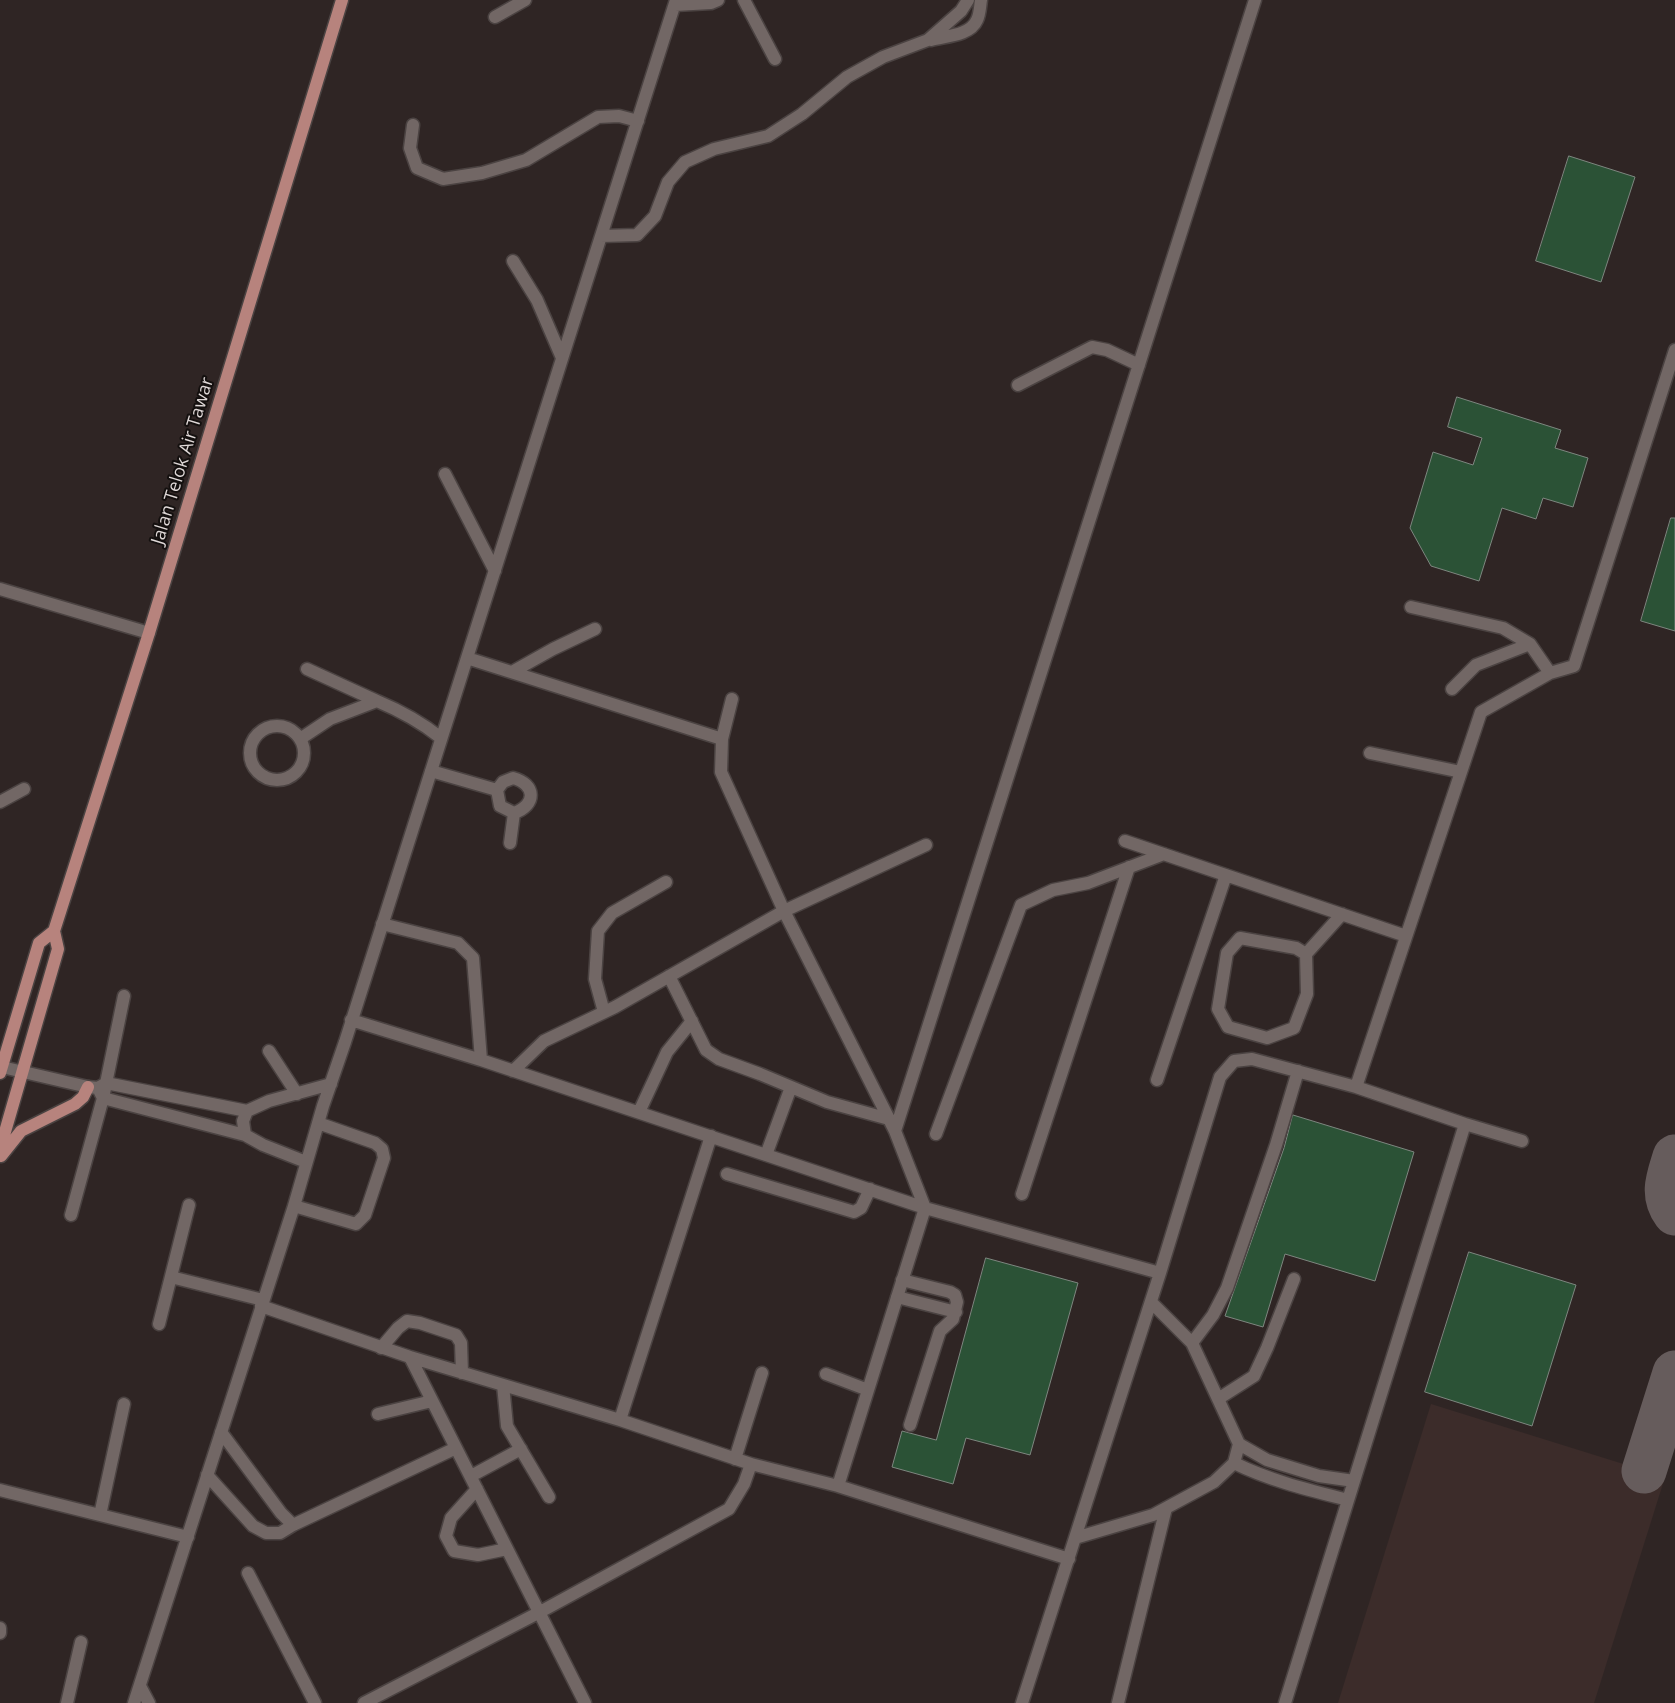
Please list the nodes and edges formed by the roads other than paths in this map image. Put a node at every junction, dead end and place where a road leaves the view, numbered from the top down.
1 (342, 0) edge
2 (526, 0) edge
3 (718, 0) edge
4 (744, 0) edge
5 (968, 0) edge
6 (980, 0) edge
7 (1256, 0) edge
8 (676, 3) edge
9 (495, 17) dead end
10 (928, 40) junction
11 (775, 59) dead end
12 (638, 121) junction
13 (413, 126) dead end
14 (601, 236) junction
15 (513, 261) dead end
16 (1675, 350) edge
17 (562, 358) junction
18 (1139, 365) junction
19 (1018, 385) dead end
20 (445, 474) dead end
21 (494, 571) junction
22 (0, 590) edge
23 (1411, 608) dead end
24 (595, 629) dead end
25 (150, 633) junction
26 (1530, 644) junction
27 (467, 658) junction
28 (307, 669) dead end
29 (512, 672) junction
30 (1550, 673) junction
31 (1452, 689) dead end
32 (732, 698) dead end
33 (377, 701) junction
34 (441, 738) junction
35 (722, 738) junction
36 (300, 739) junction
37 (1370, 753) dead end
38 (431, 771) junction
39 (1462, 772) junction
40 (24, 789) dead end
41 (497, 790) junction
42 (0, 802) edge
43 (514, 813) junction
44 (1125, 841) dead end
45 (510, 843) dead end
46 (926, 845) dead end
47 (1164, 854) junction
48 (1129, 867) junction
49 (1226, 875) junction
50 (666, 882) dead end
51 (784, 912) junction
52 (1342, 914) junction
53 (382, 924) junction
54 (54, 931) junction
55 (1406, 936) junction
56 (1306, 954) junction
57 (669, 976) junction
58 (124, 996) dead end
59 (604, 1012) junction
60 (351, 1020) junction
61 (692, 1020) junction
62 (270, 1051) dead end
63 (481, 1060) junction
64 (1, 1070) edge
65 (24, 1071) junction
66 (513, 1071) junction
67 (1298, 1071) junction
68 (1157, 1080) dead end
69 (331, 1084) junction
70 (791, 1087) junction
71 (1356, 1087) junction
72 (99, 1089) junction
73 (297, 1094) junction
74 (247, 1112) junction
75 (639, 1112) junction
76 (888, 1119) junction
77 (318, 1122) junction
78 (1465, 1124) junction
79 (895, 1131) junction
80 (245, 1134) junction
81 (936, 1134) dead end
82 (711, 1136) junction
83 (1522, 1141) dead end
84 (0, 1149) edge
85 (766, 1154) junction
86 (0, 1157) edge
87 (306, 1162) junction
88 (727, 1174) dead end
89 (870, 1189) junction
90 (1022, 1194) dead end
91 (189, 1205) dead end
92 (294, 1206) junction
93 (925, 1208) junction
94 (71, 1215) dead end
95 (1160, 1273) junction
96 (172, 1277) junction
97 (1294, 1279) dead end
98 (902, 1280) junction
99 (897, 1297) junction
100 (1151, 1302) junction
101 (262, 1303) junction
102 (956, 1312) junction
103 (159, 1324) dead end
104 (1192, 1343) junction
105 (381, 1348) junction
106 (410, 1357) junction
107 (462, 1373) junction
108 (762, 1374) dead end
109 (826, 1374) dead end
110 (503, 1385) junction
111 (868, 1390) junction
112 (1218, 1399) junction
113 (432, 1401) junction
114 (124, 1404) dead end
115 (378, 1414) dead end
116 (620, 1420) junction
117 (910, 1425) dead end
118 (221, 1432) junction
119 (1239, 1444) junction
120 (456, 1448) junction
121 (521, 1450) junction
122 (735, 1459) junction
123 (1234, 1463) junction
124 (751, 1464) junction
125 (207, 1475) junction
126 (471, 1476) junction
127 (1354, 1481) junction
128 (838, 1486) junction
129 (477, 1489) junction
130 (0, 1490) edge
131 (549, 1497) dead end
132 (1348, 1500) junction
133 (1166, 1508) junction
134 (100, 1515) junction
135 (293, 1525) junction
136 (188, 1537) junction
137 (1075, 1538) junction
138 (507, 1548) junction
139 (1069, 1559) junction
140 (248, 1573) dead end
141 (540, 1612) junction
142 (0, 1628) edge
143 (0, 1633) edge
144 (81, 1642) dead end
145 (140, 1686) junction
146 (385, 1698) edge
147 (67, 1703) edge
148 (134, 1703) edge
149 (149, 1703) edge
150 (315, 1703) edge
151 (364, 1703) edge
152 (586, 1703) edge
153 (1022, 1703) edge
154 (1118, 1703) edge
155 (1285, 1703) edge

1 - 25 main road, Jalan Telok Air Tawar
2 - 9 street
3 - 8 street
4 - 11 street
5 - 10 street
6 - 10 street
7 - 18 street
8 - 12 street
10 - 14 street
12 - 13 street
12 - 14 street
14 - 17 street
15 - 17 street
16 - 30 street
17 - 21 street
18 - 19 street
18 - 79 street
20 - 21 street
21 - 27 street
22 - 25 street
23 - 26 street
24 - 29 street
25 - 54 main road, Jalan Telok Air Tawar
26 - 30 street
26 - 31 street
27 - 29 street
27 - 34 street
28 - 33 street
29 - 35 street
30 - 39 street
32 - 35 street
33 - 34 street
33 - 36 street
34 - 38 street
35 - 51 street
36 - 36 street
37 - 39 street
38 - 41 street
38 - 53 street
39 - 55 street
40 - 42 street
41 - 43 street
41 - 43 street
43 - 45 street
44 - 47 street
46 - 51 street
47 - 48 street
47 - 49 street
48 - 81 street
48 - 90 street
49 - 52 street
49 - 68 street
50 - 59 street
51 - 57 street
51 - 76 street
52 - 55 street
52 - 56 street
53 - 60 street
53 - 63 street
54 - 64 main road, Jalan Telok Air Tawar
54 - 65 main road, Jalan Telok Air Tawar
55 - 71 street
56 - 56 street
57 - 59 street
57 - 61 street
58 - 72 street
59 - 66 street
60 - 63 street
60 - 69 street
61 - 70 street
61 - 75 street
62 - 73 street
63 - 66 street
64 - 65 street
65 - 72 street
65 - 84 main road, Jalan Telok Air Tawar
66 - 75 street
67 - 71 street
67 - 95 street
67 - 104 street
69 - 73 street
69 - 77 street
70 - 76 street
70 - 85 street
71 - 78 street
72 - 74 street
72 - 80 street
72 - 86 main road
72 - 94 street
73 - 74 street
74 - 80 street
75 - 82 street
76 - 79 street
77 - 87 street
77 - 92 street
78 - 83 street
78 - 127 street
79 - 93 street
80 - 87 street
82 - 85 street
82 - 116 street
85 - 89 street
87 - 92 street
88 - 89 street
89 - 93 street
91 - 96 street
92 - 101 street
93 - 95 street
93 - 98 street
95 - 100 street
96 - 101 street
96 - 103 street
97 - 112 street
98 - 99 street
98 - 102 street
99 - 102 street
99 - 111 street
100 - 104 street
100 - 137 street
101 - 105 street
101 - 118 street
102 - 117 street
104 - 112 street
105 - 106 street
105 - 107 street
106 - 107 street
106 - 113 street
107 - 110 street
108 - 122 street
109 - 111 street
110 - 116 street
110 - 121 street
111 - 128 street
112 - 119 street
113 - 115 street
113 - 120 street
114 - 134 street
116 - 122 street
118 - 125 street
118 - 135 street
119 - 123 street
119 - 127 street
120 - 126 street
120 - 135 street
121 - 126 street
121 - 131 street
122 - 124 street
123 - 132 street
123 - 133 street
124 - 128 street
124 - 141 street
125 - 135 street
125 - 136 street
126 - 129 street
127 - 132 street
128 - 139 street
129 - 138 street
129 - 138 street
130 - 134 street
132 - 155 street
133 - 137 street
133 - 154 street
134 - 136 street
136 - 145 street
137 - 139 street
138 - 141 street
139 - 153 street
140 - 150 street
141 - 146 street
141 - 152 street
142 - 143 street
144 - 147 street
145 - 148 street
145 - 149 street
146 - 151 street

